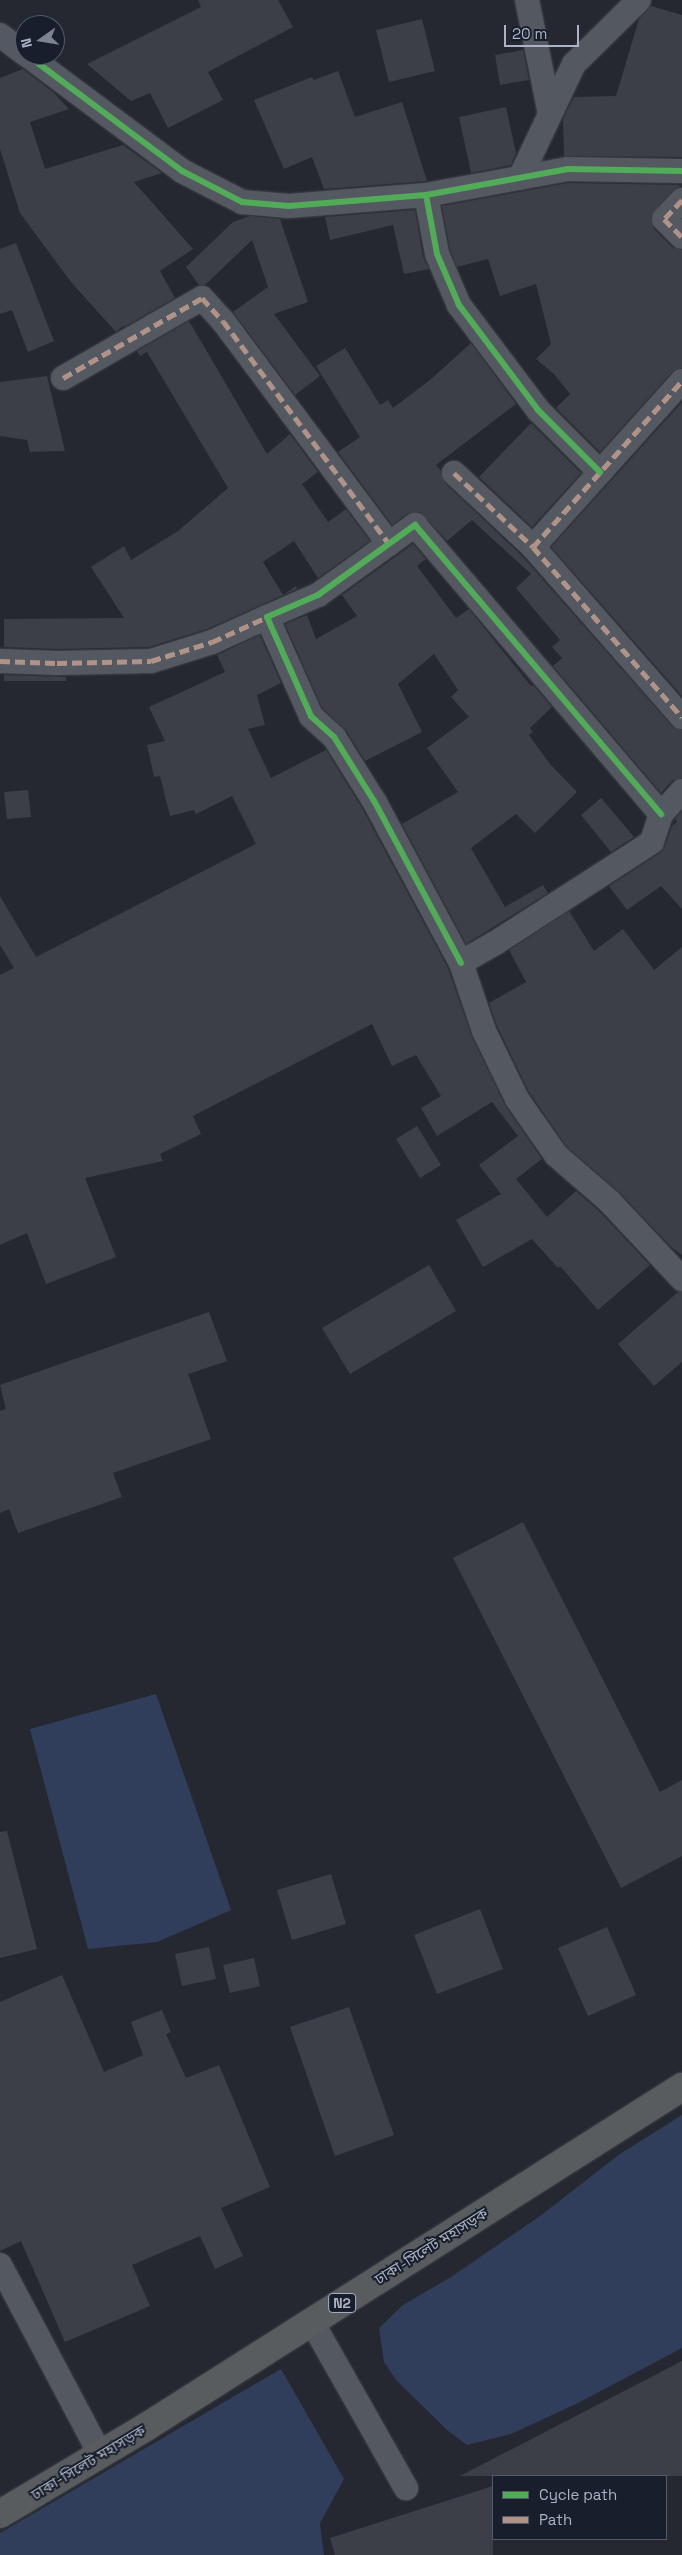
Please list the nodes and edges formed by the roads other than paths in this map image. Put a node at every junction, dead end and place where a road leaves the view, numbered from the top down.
1 (527, 0) edge
2 (639, 0) edge
3 (0, 35) edge
4 (15, 46) edge
5 (41, 65) edge
6 (550, 114) junction
7 (682, 171) edge
8 (520, 178) junction
9 (426, 195) junction
10 (682, 200) edge
11 (682, 237) edge
12 (62, 378) dead end
13 (682, 381) edge
14 (600, 472) junction
15 (454, 473) dead end
16 (389, 544) junction
17 (533, 547) junction
18 (266, 616) junction
19 (0, 660) edge
20 (682, 717) edge
21 (682, 791) edge
22 (661, 814) junction
23 (461, 963) junction
24 (682, 1279) edge
25 (682, 2087) edge
26 (0, 2265) edge
27 (312, 2322) junction
28 (100, 2454) junction
29 (406, 2488) dead end
30 (0, 2514) edge

1 - 6 street
2 - 6 street
3 - 4 street
5 - 9 street
6 - 8 street
7 - 8 street
8 - 9 street
9 - 14 street
10 - 11 street
12 - 16 street
13 - 14 street
14 - 17 street
15 - 17 street
16 - 18 street
16 - 22 street
17 - 20 street
18 - 19 street
18 - 23 street
21 - 22 street
22 - 23 street
23 - 24 street
25 - 27 highway, ঢাকা-সিলেট মহাসড়ক / N2
26 - 28 street
27 - 28 highway, ঢাকা-সিলেট মহাসড়ক / N2
27 - 29 street
28 - 30 highway, ঢাকা-সিলেট মহাসড়ক / N2

